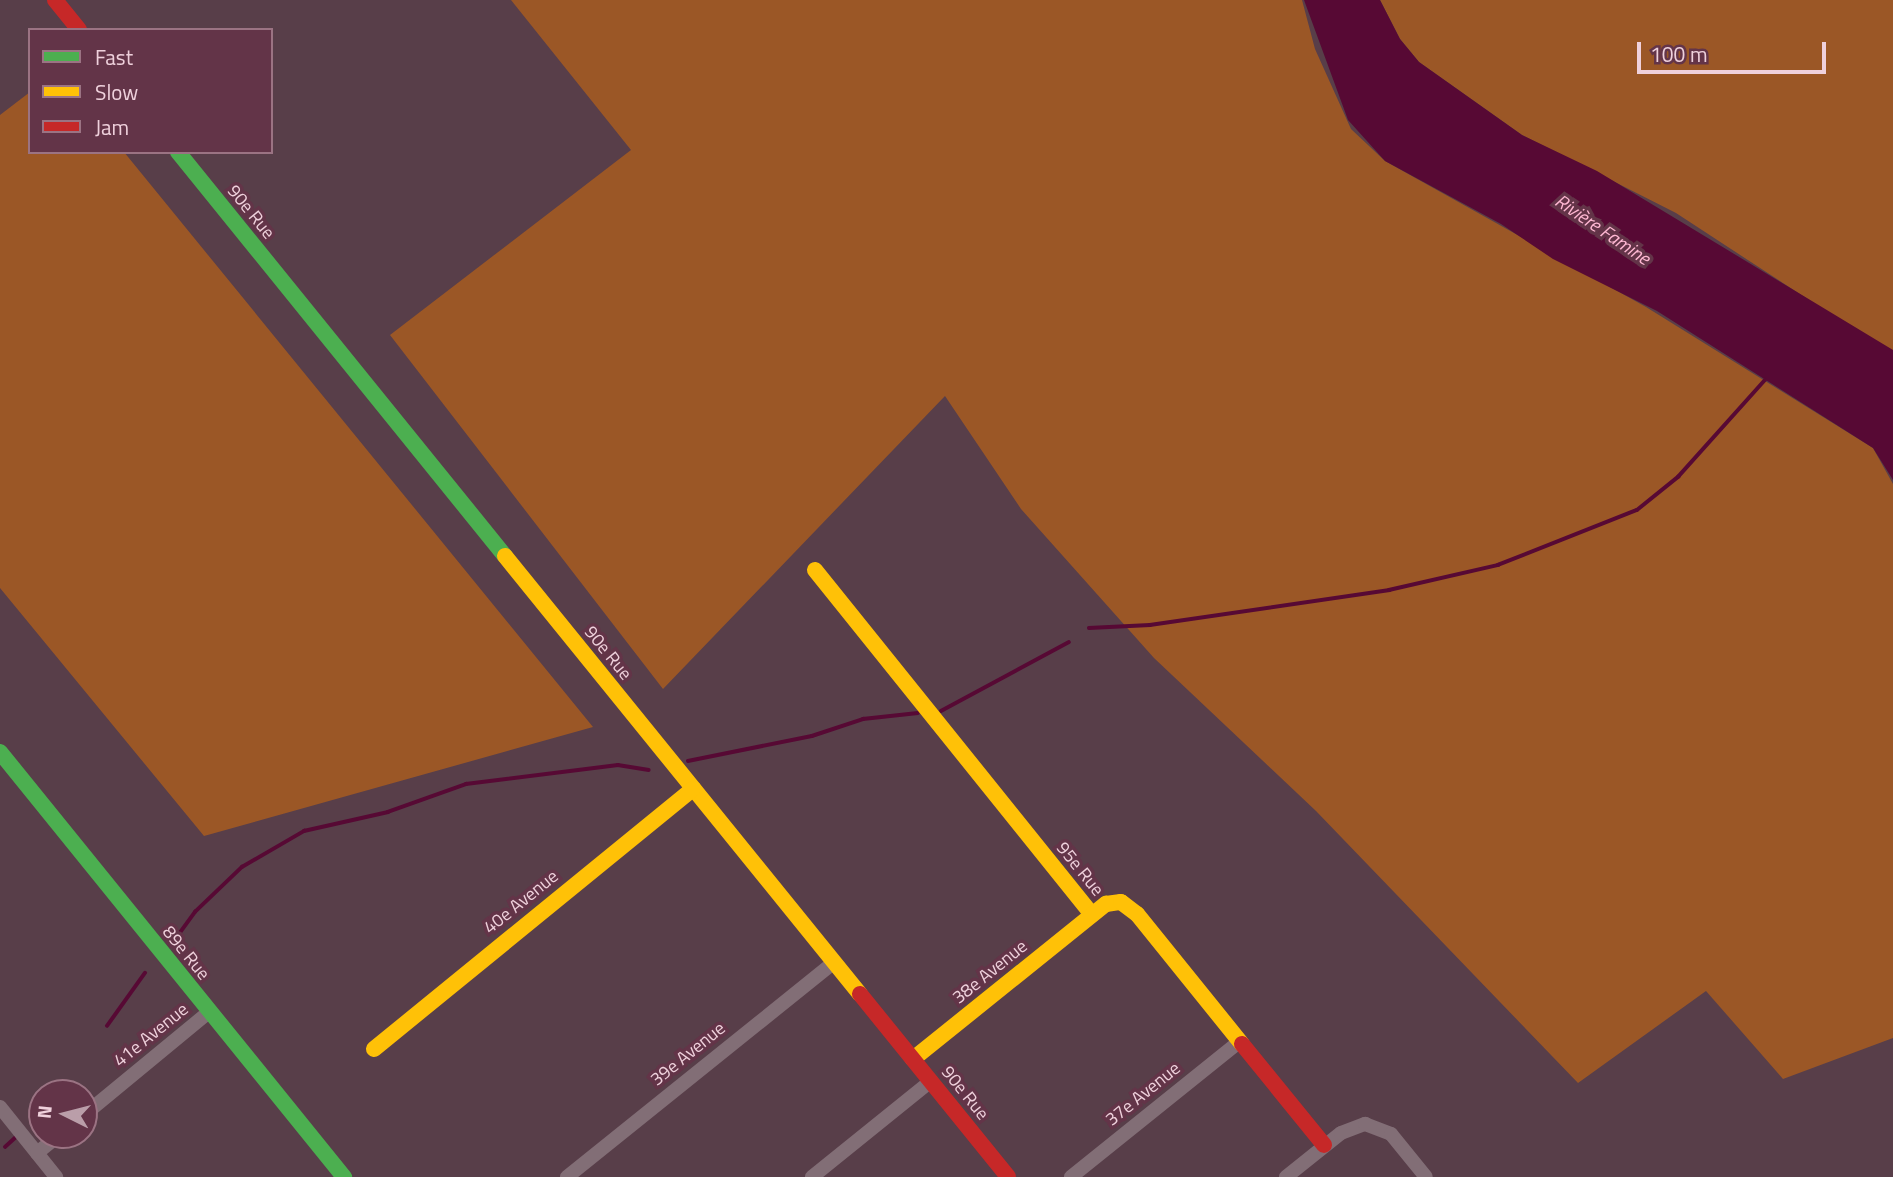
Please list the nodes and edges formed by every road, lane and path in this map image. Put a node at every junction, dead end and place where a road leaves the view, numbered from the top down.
1 (55, 0) edge
2 (77, 28) edge
3 (180, 154) edge
4 (815, 570) dead end
5 (0, 752) edge
6 (693, 789) junction
7 (1092, 915) junction
8 (834, 962) junction
9 (209, 1012) junction
10 (1240, 1041) junction
11 (374, 1049) dead end
12 (913, 1059) junction
13 (930, 1081) junction
14 (98, 1103) edge
15 (0, 1107) edge
16 (1324, 1145) junction
17 (42, 1149) edge
18 (37, 1153) junction
19 (56, 1177) edge
20 (344, 1177) edge
21 (567, 1177) edge
22 (812, 1177) edge
23 (1008, 1177) edge
24 (1071, 1177) edge
25 (1286, 1177) edge
26 (1426, 1177) edge

1 - 2 street
3 - 6 street, 90e Rue
4 - 7 street, 95e Rue
5 - 9 street, 89e Rue
6 - 8 street, 90e Rue
6 - 11 street, 40e Avenue
7 - 10 street, 95e Rue
7 - 12 street, 38e Avenue
8 - 12 street, 90e Rue
8 - 21 street, 39e Avenue
9 - 14 street, 41e Avenue
9 - 20 street, 89e Rue
10 - 16 street, 95e Rue
10 - 24 street, 37e Avenue
12 - 13 street, 90e Rue
13 - 22 street
13 - 23 street, 90e Rue
15 - 18 street
16 - 25 street
16 - 26 street
17 - 18 street
18 - 19 street

